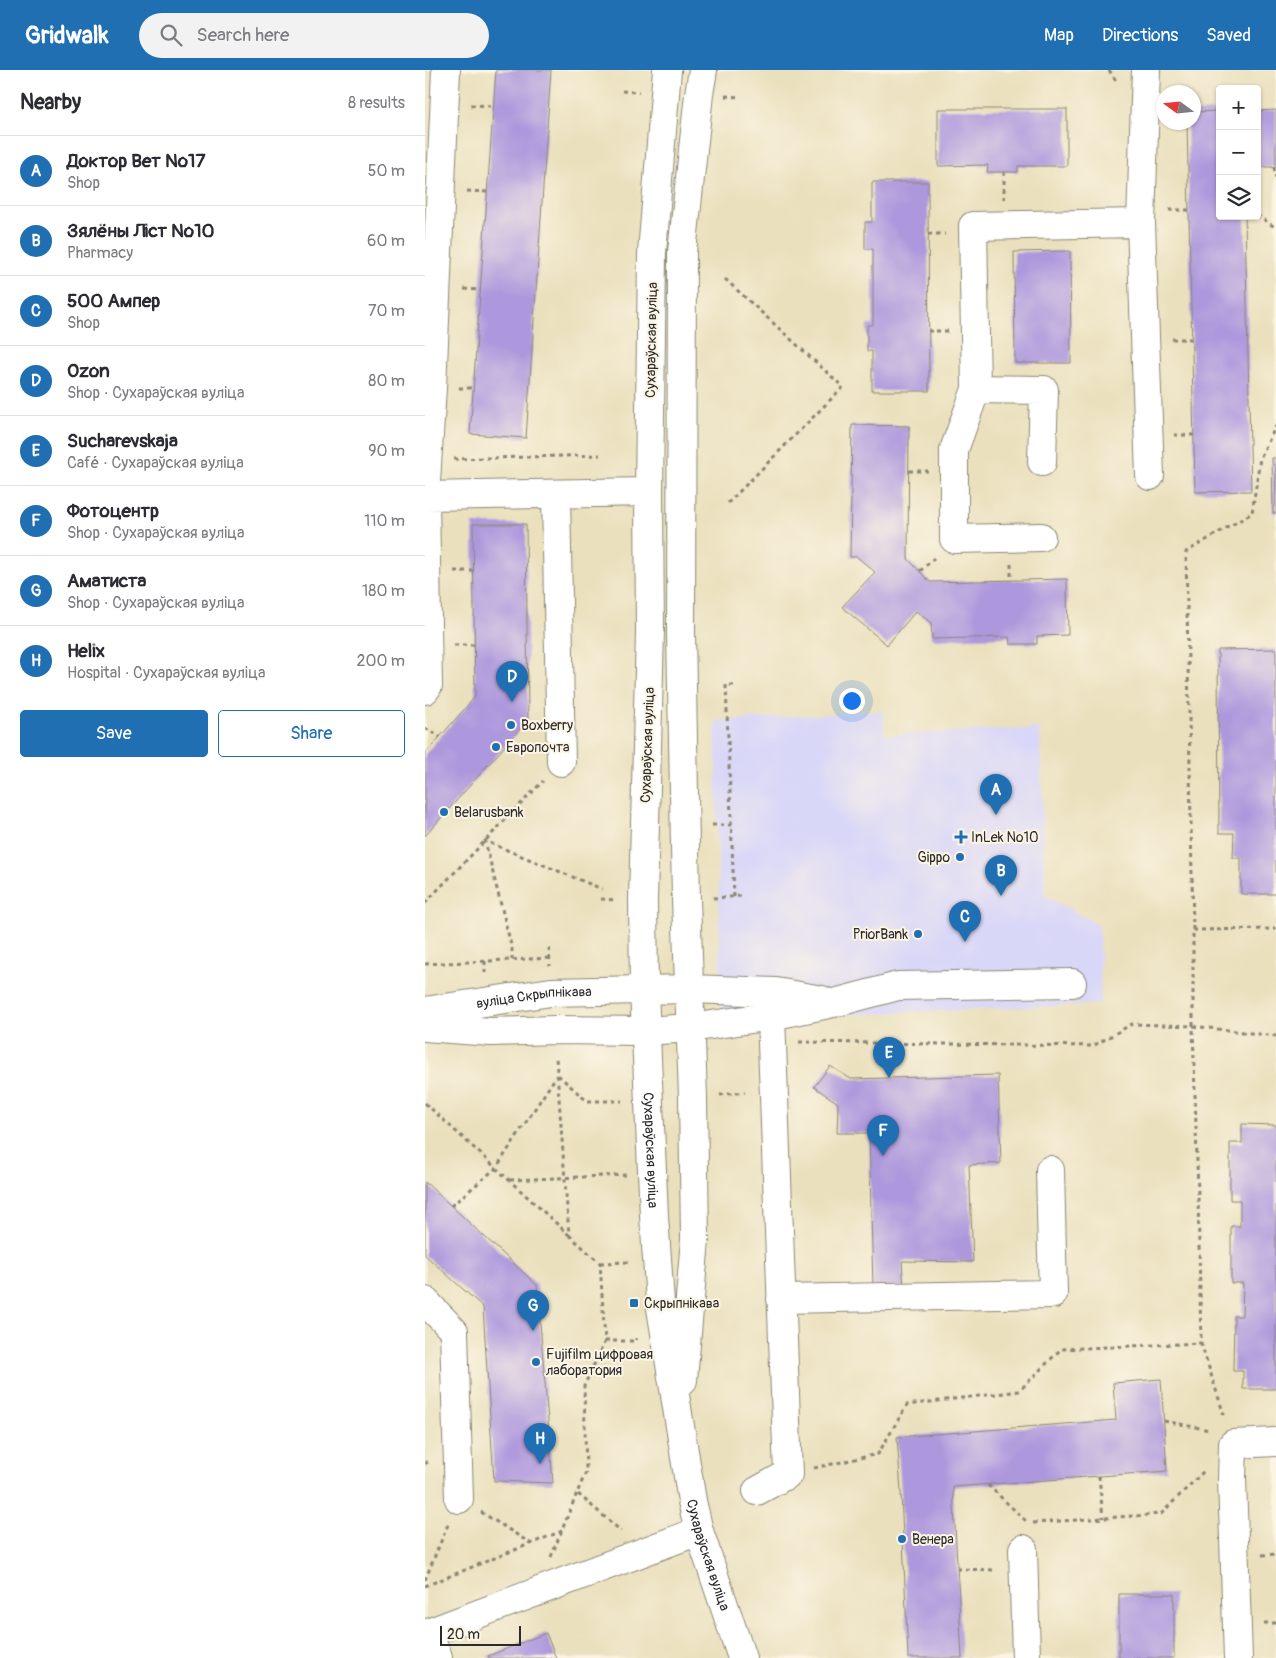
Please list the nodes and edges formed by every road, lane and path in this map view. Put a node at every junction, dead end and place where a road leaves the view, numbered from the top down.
1 (446, 70) edge
2 (667, 70) edge
3 (703, 70) edge
4 (1146, 70) edge
5 (1274, 167) dead end
6 (1276, 178) edge
7 (1261, 218) edge
8 (1141, 222) junction
9 (1276, 228) edge
10 (725, 279) dead end
11 (429, 326) edge
12 (975, 389) junction
13 (1276, 426) edge
14 (600, 455) dead end
15 (448, 459) dead end
16 (1042, 462) dead end
17 (1150, 476) dead end
18 (649, 492) junction
19 (556, 494) junction
20 (425, 496) edge
21 (728, 503) dead end
22 (1041, 537) dead end
23 (735, 685) dead end
24 (425, 690) edge
25 (425, 728) edge
26 (440, 736) dead end
27 (561, 762) joint
28 (485, 841) junction
29 (602, 889) dead end
30 (734, 896) dead end
31 (425, 903) edge
32 (1276, 929) edge
33 (1193, 930) junction
34 (550, 958) dead end
35 (512, 960) junction
36 (425, 964) edge
37 (1072, 983) dead end
38 (689, 989) junction
39 (643, 990) junction
40 (838, 1002) junction
41 (425, 1011) edge
42 (1193, 1026) junction
43 (425, 1027) edge
44 (691, 1028) junction
45 (771, 1029) junction
46 (645, 1031) junction
47 (1276, 1036) edge
48 (558, 1075) junction
49 (623, 1100) dead end
50 (425, 1103) edge
51 (495, 1168) junction
52 (1049, 1170) dead end
53 (627, 1175) dead end
54 (565, 1178) junction
55 (509, 1180) junction
56 (451, 1206) dead end
57 (569, 1235) junction
58 (631, 1262) dead end
59 (600, 1263) junction
60 (781, 1299) junction
61 (425, 1301) edge
62 (605, 1341) junction
63 (636, 1341) dead end
64 (1201, 1343) dead end
65 (680, 1419) junction
66 (1164, 1421) dead end
67 (1231, 1439) junction
68 (1276, 1442) edge
69 (1099, 1476) dead end
70 (988, 1484) dead end
71 (757, 1491) dead end
72 (577, 1493) junction
73 (459, 1499) junction
74 (1103, 1518) junction
75 (562, 1531) junction
76 (699, 1531) junction
77 (531, 1544) junction
78 (646, 1552) junction
79 (1023, 1560) joint
80 (957, 1569) dead end
81 (425, 1580) edge
82 (425, 1586) edge
83 (535, 1594) junction
84 (427, 1634) edge
85 (438, 1658) edge
86 (742, 1658) edge
87 (1026, 1658) edge
88 (1238, 1658) edge

1 - 11 main road
2 - 18 main road, Сухараўская вуліца
3 - 38 main road, Сухараўская вуліца
4 - 8 main road
5 - 6 path
7 - 9 path
8 - 12 main road
8 - 17 main road
10 - 21 path
11 - 20 main road
12 - 16 main road
12 - 22 main road
13 - 33 path
14 - 15 path
18 - 19 main road
18 - 39 main road, Сухараўская вуліца
19 - 20 main road
19 - 27 main road
20 - 24 main road
23 - 30 path
25 - 26 path
27 - 28 path
28 - 29 path
28 - 31 path
28 - 35 path
32 - 33 path
33 - 42 path
34 - 35 path
35 - 36 path
37 - 40 main road
38 - 39 main road, вуліца Скрыпнікава
38 - 40 main road, вуліца Скрыпнікава
38 - 44 main road, Сухараўская вуліца
39 - 41 main road, вуліца Скрыпнікава
39 - 46 main road, Сухараўская вуліца
40 - 45 main road
42 - 45 path
42 - 47 path
43 - 46 main road
44 - 45 main road
44 - 46 main road
44 - 65 main road, Сухараўская вуліца
45 - 60 main road
46 - 65 main road, Сухараўская вуліца
48 - 49 path
48 - 51 path
48 - 54 path
50 - 51 path
51 - 55 path
51 - 56 path
52 - 60 main road
53 - 54 path
54 - 55 path
54 - 57 path
55 - 57 path
57 - 59 path
58 - 59 path
59 - 62 path
60 - 71 main road
61 - 73 main road
62 - 63 path
62 - 72 path
64 - 67 path
65 - 76 main road, Сухараўская вуліца
66 - 67 path
67 - 68 main road
67 - 74 path
67 - 88 main road
69 - 74 path
70 - 74 path
72 - 75 path
72 - 78 path
73 - 77 path
73 - 81 path
75 - 77 path
75 - 83 path
76 - 78 main road
76 - 86 main road, Сухараўская вуліца
77 - 82 path
78 - 83 main road
79 - 80 path
79 - 87 main road
83 - 84 main road
84 - 85 main road

